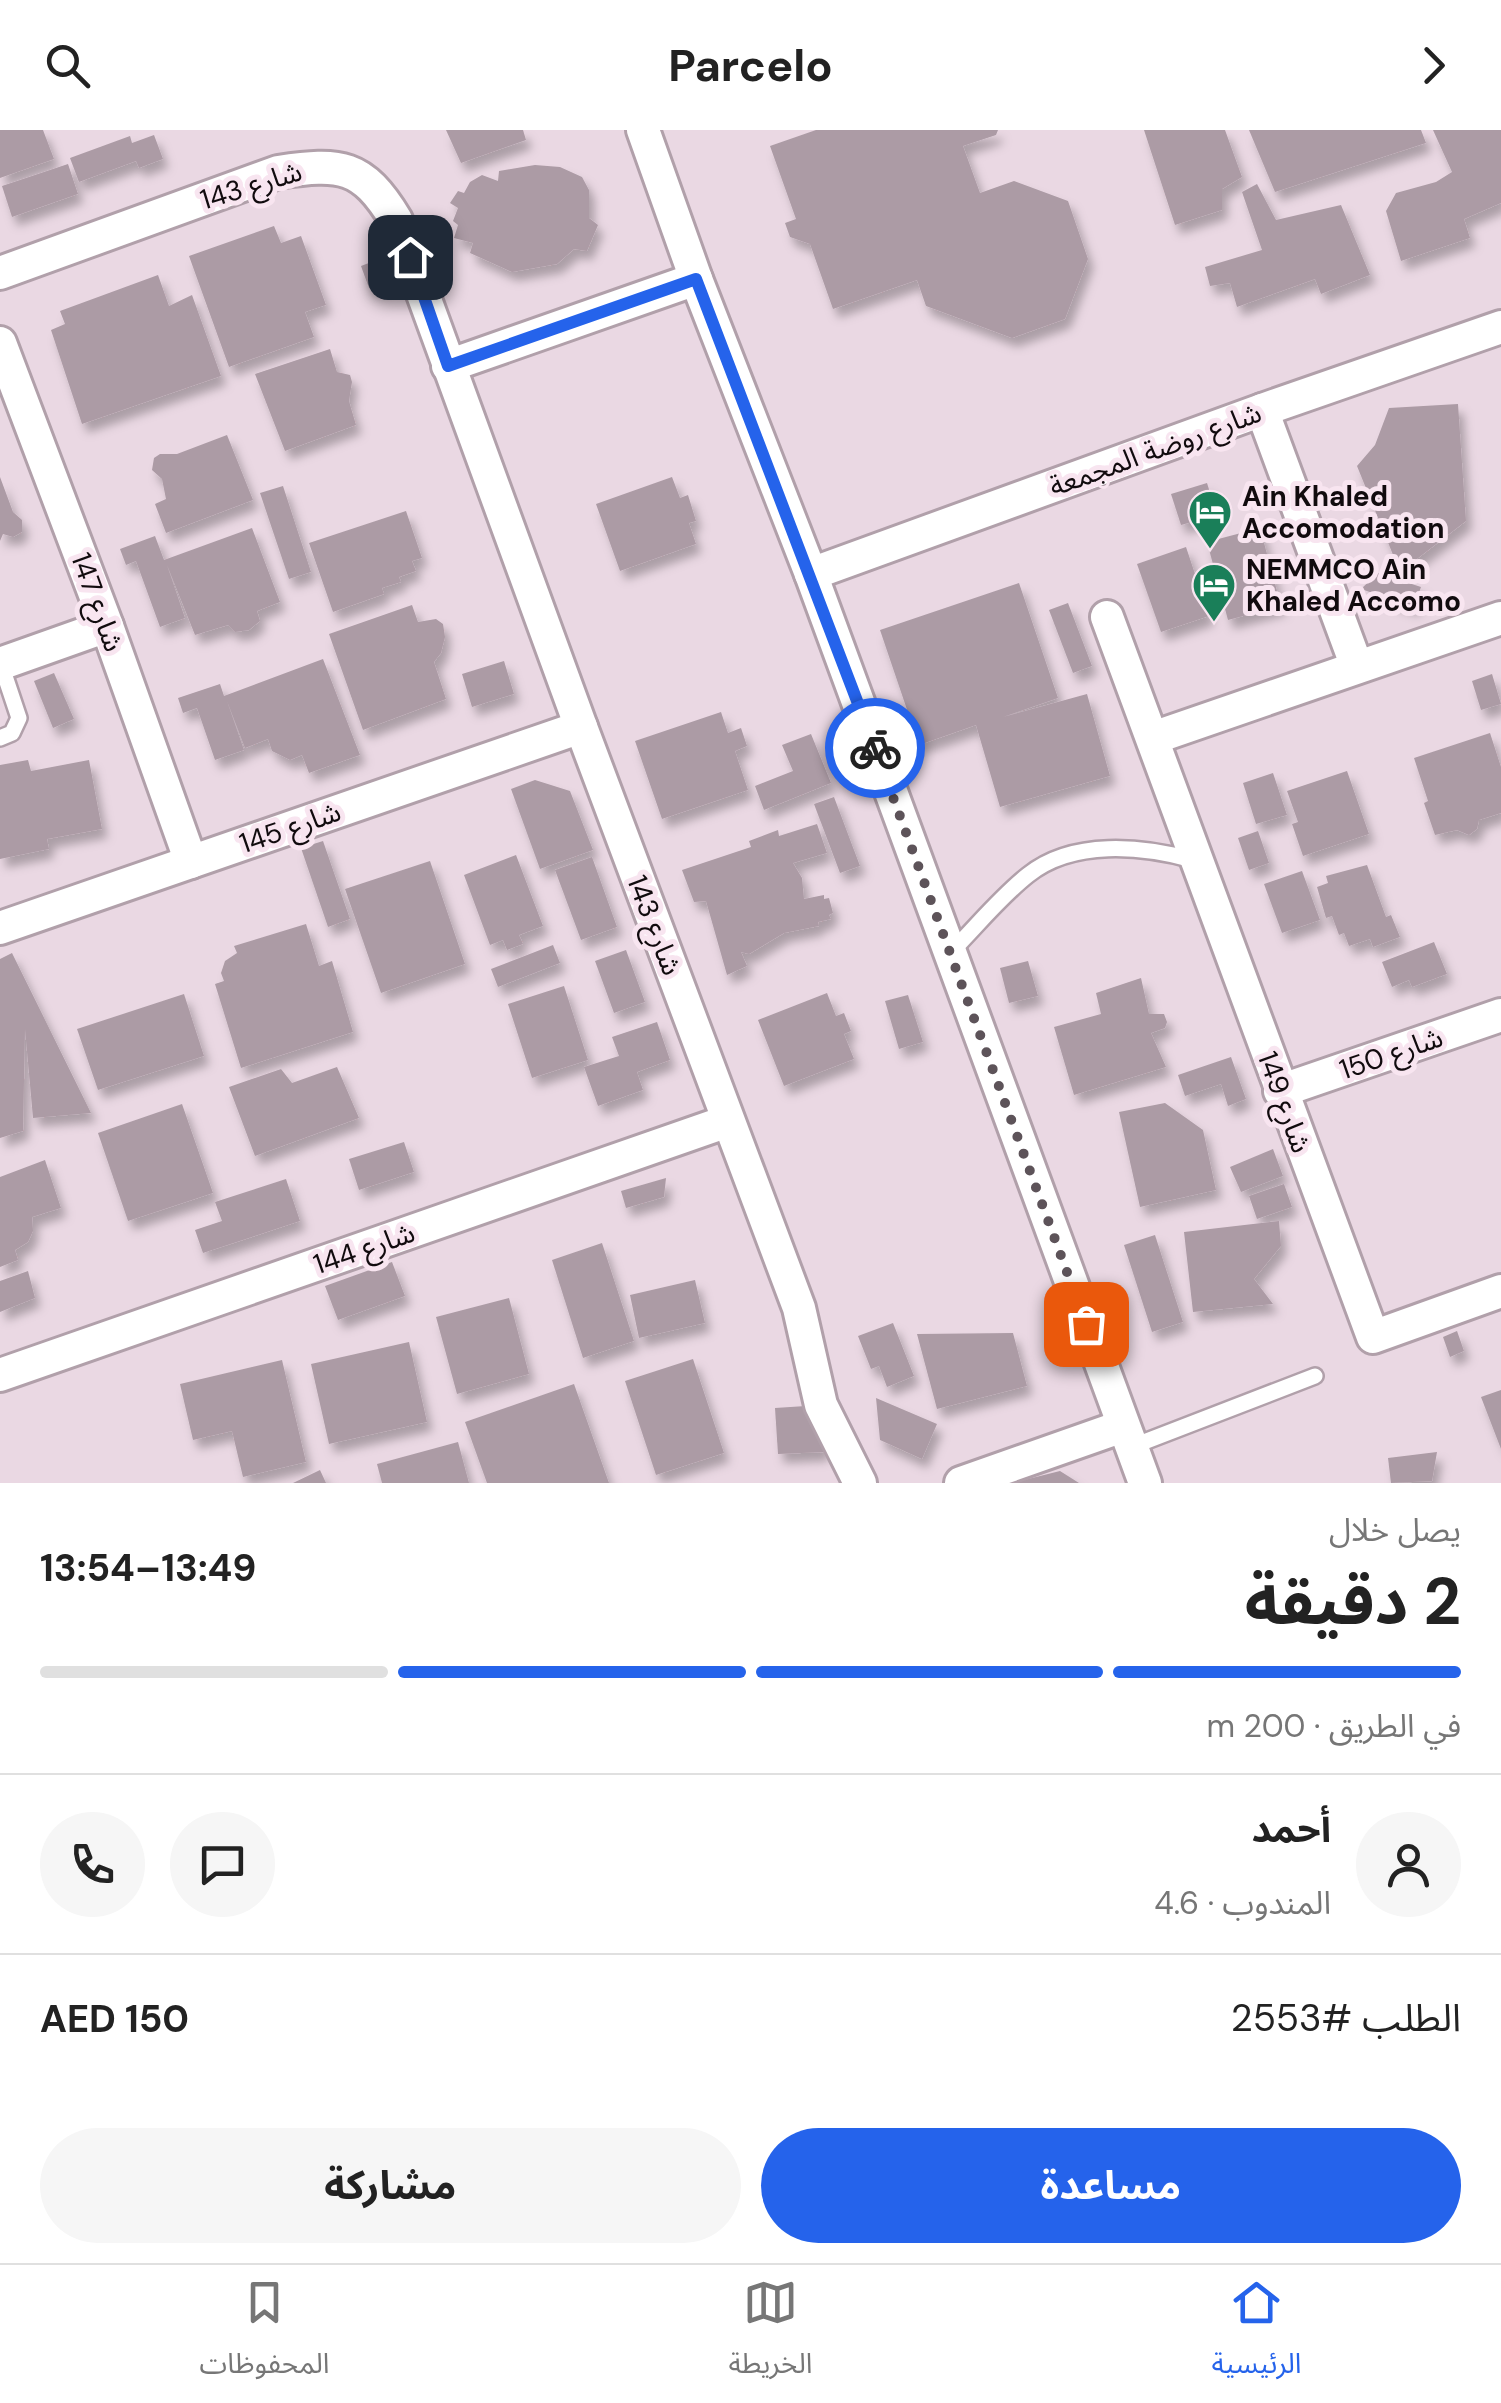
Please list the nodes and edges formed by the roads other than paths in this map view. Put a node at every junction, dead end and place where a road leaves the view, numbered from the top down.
1 (643, 130) edge
2 (0, 273) edge
3 (696, 279) junction
4 (1501, 327) edge
5 (0, 344) edge
6 (448, 366) junction
7 (1262, 410) junction
8 (811, 574) junction
9 (1107, 617) dead end
10 (1501, 618) edge
11 (108, 626) junction
12 (0, 664) edge
13 (1357, 668) junction
14 (580, 727) junction
15 (0, 738) edge
16 (1153, 738) junction
17 (1197, 861) junction
18 (191, 862) junction
19 (0, 928) edge
20 (951, 952) junction
21 (1501, 1015) edge
22 (1280, 1091) junction
23 (728, 1121) junction
24 (1501, 1291) edge
25 (0, 1375) edge
26 (1316, 1376) dead end
27 (1127, 1437) junction
28 (860, 1483) edge
29 (961, 1483) edge
30 (1145, 1483) edge

1 - 3 street
2 - 6 street, شارع 143
3 - 6 street
3 - 8 street
4 - 7 street, شارع روضة المجمعة
5 - 11 street, شارع 147
6 - 14 street, شارع 143
7 - 8 street, شارع روضة المجمعة
7 - 13 street
8 - 20 street
9 - 16 street, شارع 149
10 - 13 street
11 - 12 street
11 - 18 street, شارع 147
12 - 15 lane
13 - 16 street
14 - 18 street, شارع 145
14 - 23 street, شارع 143
16 - 17 street, شارع 149
17 - 20 lane
17 - 22 street, شارع 149
18 - 19 street, شارع 145
20 - 27 street
21 - 22 street, شارع 150
22 - 24 street, شارع 149
23 - 25 street, شارع 144
23 - 28 street, شارع 143
26 - 27 lane
27 - 29 street
27 - 30 street

